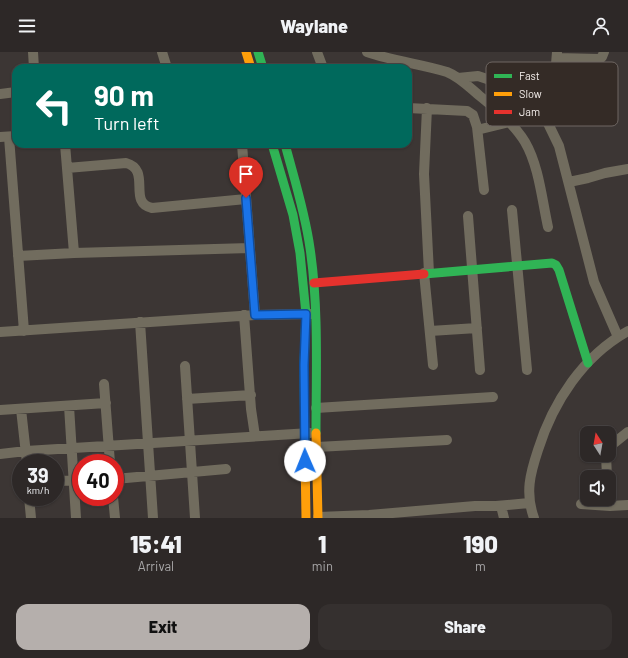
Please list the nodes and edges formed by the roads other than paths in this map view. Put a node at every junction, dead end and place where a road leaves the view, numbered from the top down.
1 (33, 52) edge
2 (162, 52) edge
3 (246, 52) edge
4 (258, 52) edge
5 (318, 52) edge
6 (370, 52) edge
7 (604, 52) edge
8 (557, 55) edge
9 (34, 64) edge
10 (166, 64) edge
11 (250, 64) edge
12 (262, 64) edge
13 (322, 64) edge
14 (458, 78) junction
15 (486, 79) edge
16 (12, 92) edge
17 (0, 94) edge
18 (486, 101) edge
19 (412, 108) edge
20 (427, 108) junction
21 (493, 126) edge
22 (512, 126) edge
23 (550, 126) edge
24 (477, 127) junction
25 (8, 137) edge
26 (65, 148) edge
27 (242, 148) edge
28 (273, 148) edge
29 (286, 148) edge
30 (67, 168) junction
31 (628, 170) edge
32 (569, 182) junction
33 (484, 190) dead end
34 (246, 198) junction
35 (512, 210) dead end
36 (468, 216) dead end
37 (548, 227) dead end
38 (250, 248) junction
39 (74, 253) junction
40 (18, 256) junction
41 (517, 266) junction
42 (473, 270) junction
43 (426, 273) junction
44 (314, 283) junction
45 (306, 314) junction
46 (317, 314) junction
47 (244, 315) junction
48 (255, 315) junction
49 (140, 322) junction
50 (477, 328) junction
51 (24, 330) junction
52 (430, 331) junction
53 (628, 331) edge
54 (0, 332) edge
55 (618, 336) junction
56 (588, 363) junction
57 (433, 365) dead end
58 (185, 366) dead end
59 (480, 370) dead end
60 (527, 370) dead end
61 (104, 384) dead end
62 (251, 395) junction
63 (493, 397) dead end
64 (187, 399) junction
65 (106, 403) junction
66 (69, 406) junction
67 (21, 408) junction
68 (316, 408) junction
69 (0, 410) edge
70 (628, 432) edge
71 (304, 433) junction
72 (316, 433) junction
73 (255, 436) junction
74 (447, 440) dead end
75 (190, 441) junction
76 (616, 441) edge
77 (148, 444) junction
78 (109, 447) junction
79 (317, 447) junction
80 (72, 449) junction
81 (26, 451) junction
82 (0, 454) edge
83 (26, 454) edge
84 (73, 454) edge
85 (109, 454) edge
86 (226, 469) dead end
87 (192, 472) junction
88 (150, 476) junction
89 (124, 478) edge
90 (529, 503) junction
91 (628, 505) edge
92 (30, 506) edge
93 (76, 506) edge
94 (114, 506) edge
95 (502, 506) junction
96 (616, 506) edge
97 (451, 513) edge
98 (392, 515) edge
99 (318, 517) edge
100 (31, 518) edge
101 (76, 518) edge
102 (115, 518) edge
103 (153, 518) edge
104 (195, 518) edge
105 (306, 518) edge
106 (504, 518) edge
107 (534, 518) edge

1 - 9 street
2 - 10 street
3 - 11 street
4 - 12 street
5 - 13 street
6 - 14 street
7 - 8 street
14 - 15 street
14 - 18 street
16 - 17 street
19 - 20 street
20 - 24 street
20 - 43 street
21 - 24 street
22 - 37 street
23 - 32 street
24 - 33 street
25 - 40 street
26 - 30 street
27 - 34 street
28 - 45 street
29 - 44 street
30 - 34 street
30 - 39 street
31 - 32 street
32 - 55 street
34 - 38 street
35 - 41 street
36 - 42 street
38 - 39 street
38 - 48 street
39 - 40 street
40 - 51 street
41 - 42 street
41 - 56 street
41 - 60 street
42 - 43 street
42 - 50 street
43 - 44 street
43 - 52 street
44 - 46 street
45 - 46 street
45 - 48 street
45 - 71 street
46 - 68 street
47 - 48 street
47 - 49 street
47 - 62 street
49 - 51 street
49 - 77 street
50 - 52 street
50 - 59 street
51 - 54 street
52 - 57 street
53 - 55 street
55 - 56 street
56 - 90 street
58 - 64 street
61 - 65 street
62 - 64 street
62 - 73 street
63 - 68 street
64 - 75 street
65 - 66 street
65 - 78 street
66 - 67 street
66 - 80 street
67 - 69 street
67 - 81 street
68 - 72 street
70 - 76 street
71 - 72 street
71 - 73 street
71 - 105 street
72 - 79 street
73 - 75 street
74 - 79 street
75 - 77 street
75 - 87 street
77 - 78 street
77 - 88 street
78 - 80 street
78 - 85 street
79 - 99 street
80 - 81 street
80 - 84 street
81 - 82 street
81 - 83 street
86 - 87 street
87 - 88 street
87 - 104 street
88 - 89 street
88 - 103 street
90 - 95 street
90 - 107 street
91 - 96 street
92 - 100 street
93 - 101 street
94 - 102 street
95 - 97 street
95 - 106 street
97 - 98 street
98 - 99 street

